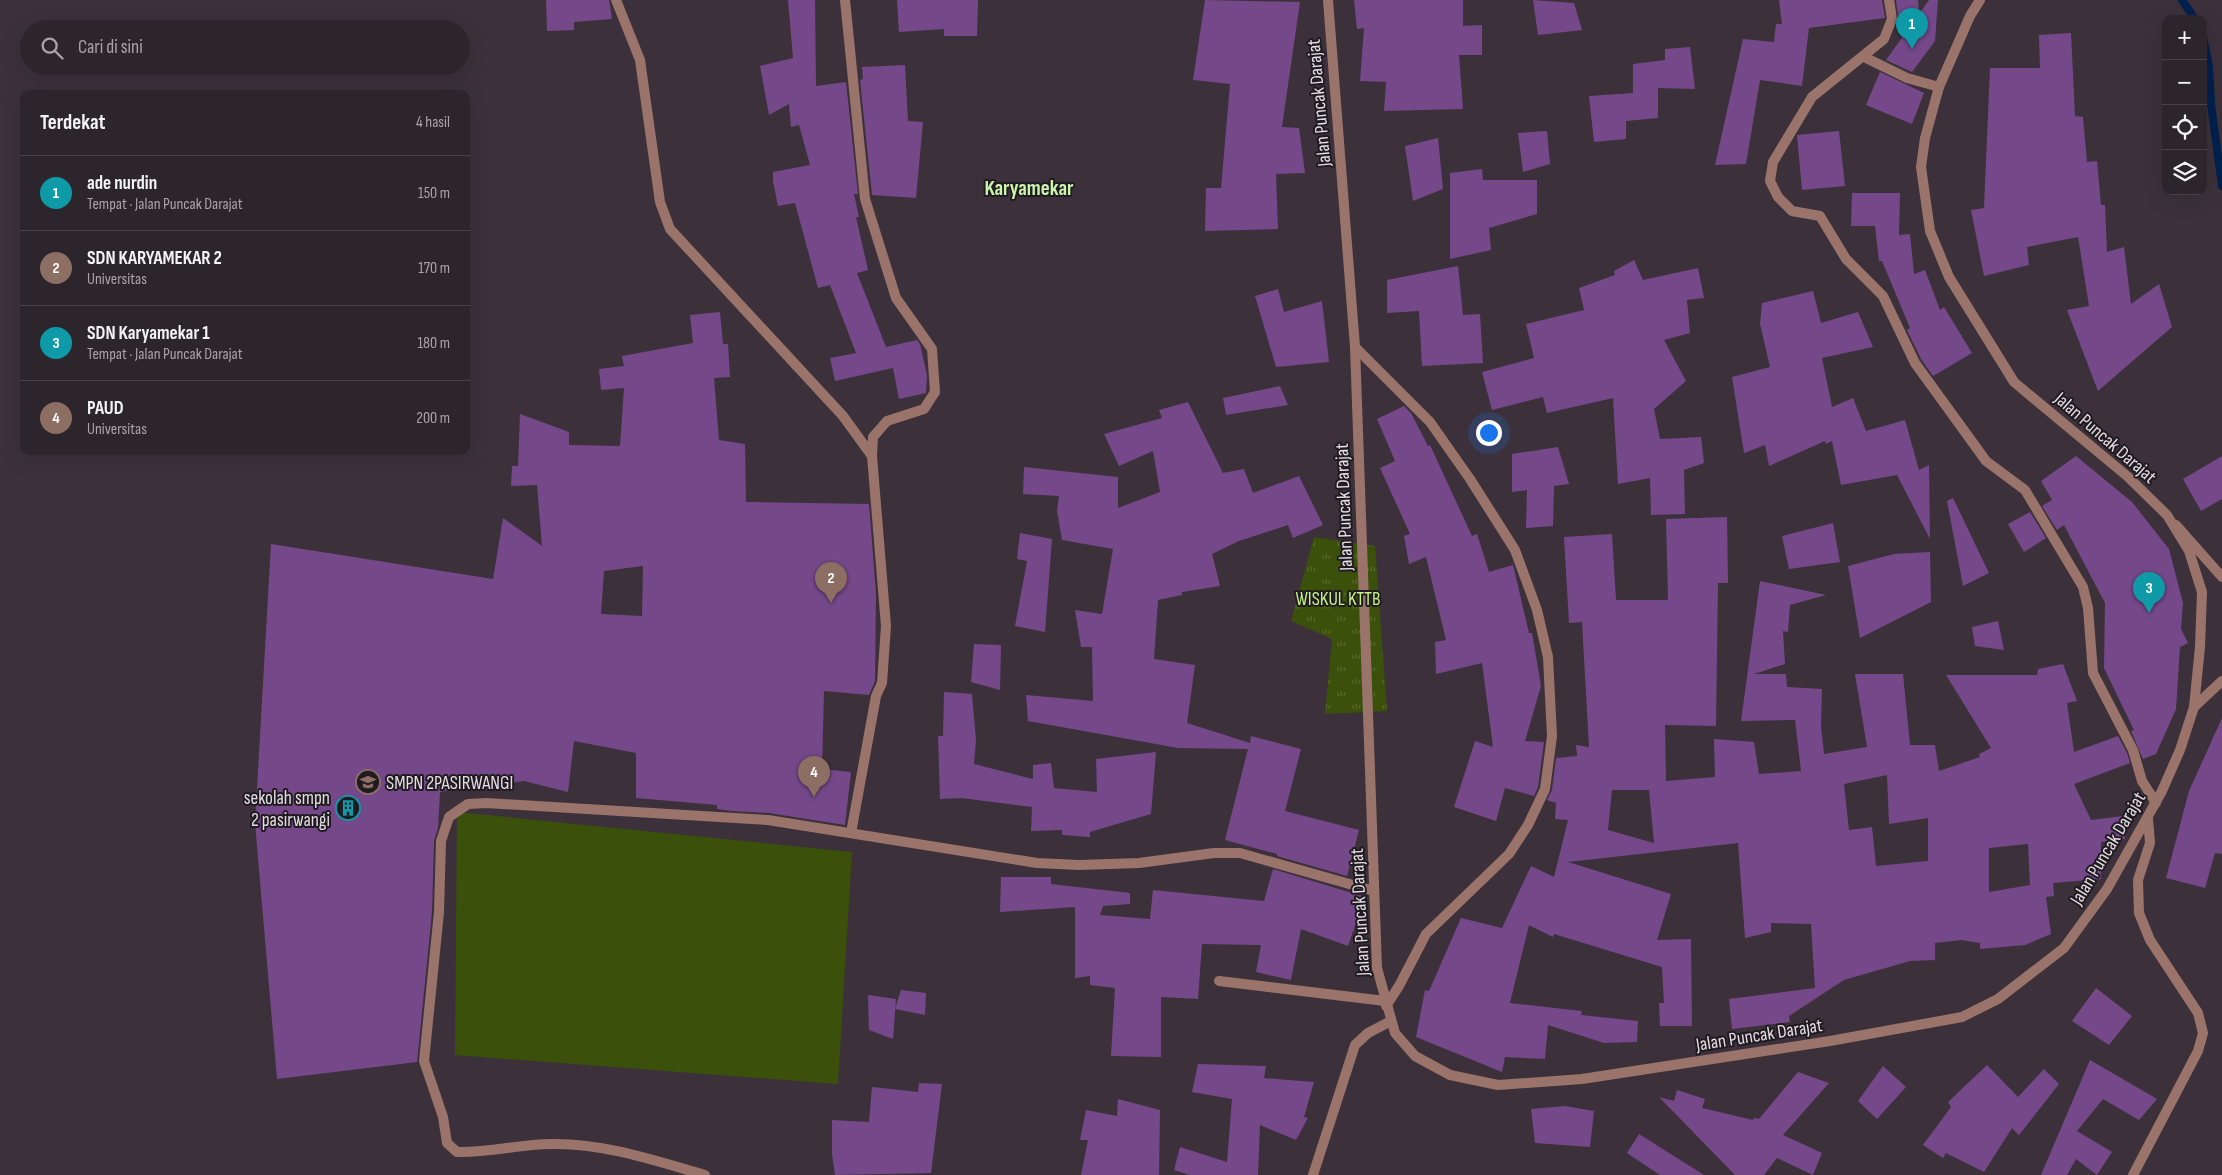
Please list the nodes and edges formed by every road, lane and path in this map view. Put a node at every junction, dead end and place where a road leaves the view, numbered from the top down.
1 (616, 0) edge
2 (845, 0) edge
3 (1328, 0) edge
4 (1889, 0) edge
5 (1980, 0) edge
6 (1864, 57) junction
7 (1940, 87) junction
8 (1355, 347) junction
9 (872, 456) junction
10 (2167, 515) junction
11 (2222, 577) edge
12 (2222, 682) edge
13 (2194, 707) junction
14 (2156, 803) junction
15 (2148, 819) junction
16 (851, 832) junction
17 (1374, 891) junction
18 (1218, 982) dead end
19 (1386, 1004) junction
20 (1391, 1021) junction
21 (705, 1175) edge
22 (1313, 1175) edge
23 (2133, 1175) edge

1 - 9 street
2 - 9 street
3 - 8 street, Jalan Puncak Darajat
4 - 6 street
5 - 7 street, Jalan Puncak Darajat
6 - 7 street
6 - 14 street
7 - 10 street, Jalan Puncak Darajat
8 - 17 street, Jalan Puncak Darajat
8 - 19 street
9 - 16 street
10 - 11 street
10 - 13 street, Jalan Puncak Darajat
12 - 13 street
13 - 14 street, Jalan Puncak Darajat
14 - 15 street, Jalan Puncak Darajat
15 - 20 street, Jalan Puncak Darajat
15 - 23 street
16 - 17 street
16 - 21 street
17 - 19 street, Jalan Puncak Darajat
18 - 19 street
19 - 20 street, Jalan Puncak Darajat
20 - 22 street

